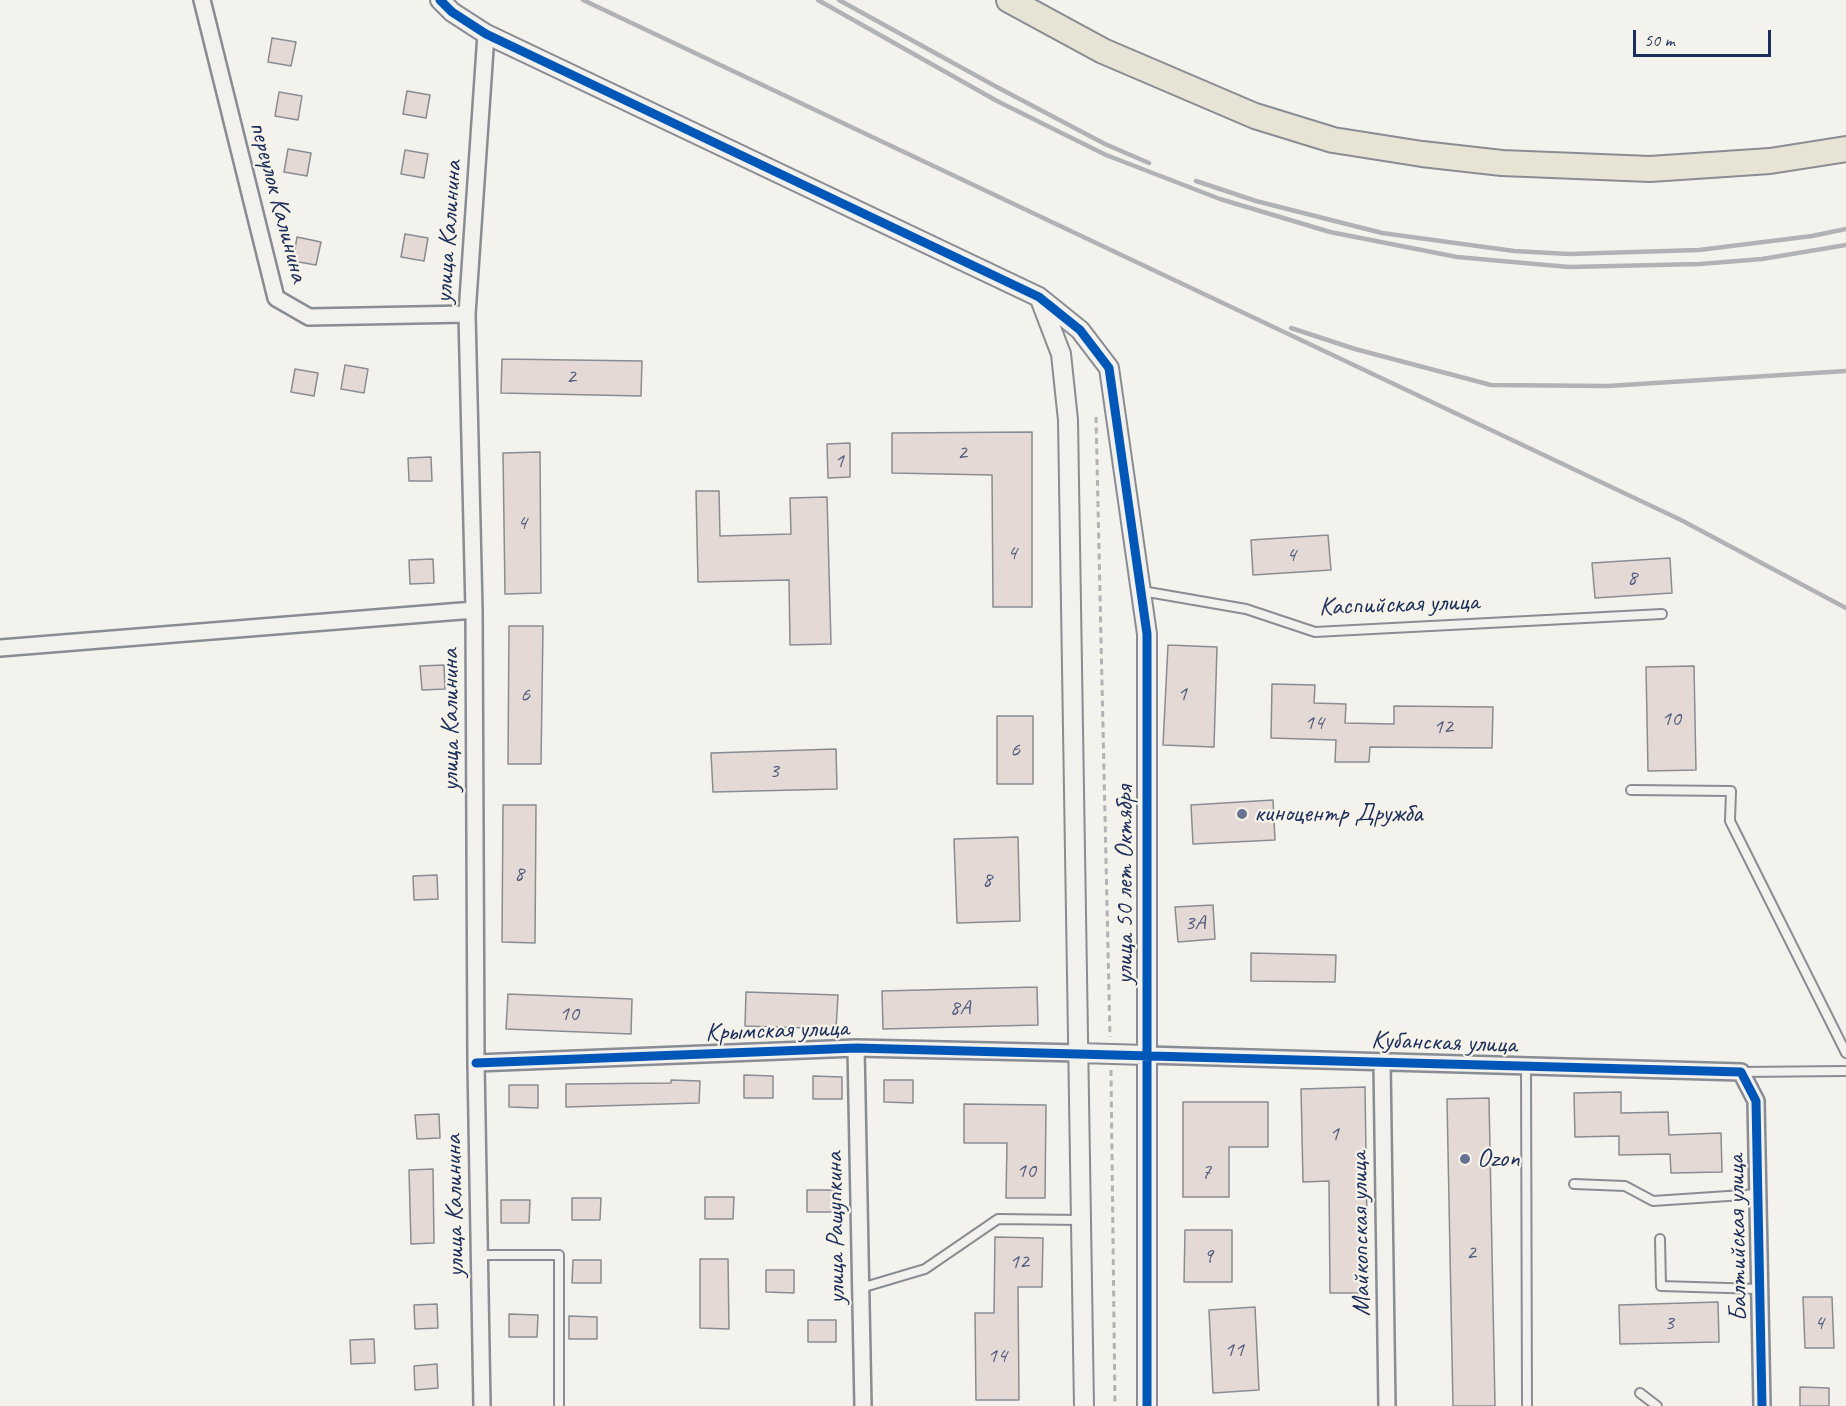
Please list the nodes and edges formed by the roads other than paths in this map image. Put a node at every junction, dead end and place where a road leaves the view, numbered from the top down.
1 (202, 0) edge
2 (440, 0) edge
3 (1010, 0) edge
4 (486, 34) junction
5 (1846, 149) edge
6 (1039, 297) junction
7 (467, 314) junction
8 (1142, 591) junction
9 (474, 610) junction
10 (1662, 614) dead end
11 (0, 648) edge
12 (1631, 790) dead end
13 (856, 1048) junction
14 (1079, 1053) junction
15 (1846, 1053) edge
16 (1146, 1055) junction
17 (1382, 1062) junction
18 (476, 1063) junction
19 (1526, 1066) junction
20 (1846, 1071) edge
21 (1741, 1072) junction
22 (1574, 1184) dead end
23 (1758, 1194) junction
24 (1081, 1220) junction
25 (1660, 1239) dead end
26 (480, 1256) junction
27 (861, 1288) junction
28 (1760, 1289) junction
29 (1641, 1394) dead end
30 (482, 1406) edge
31 (559, 1406) edge
32 (863, 1406) edge
33 (1084, 1406) edge
34 (1147, 1406) edge
35 (1387, 1406) edge
36 (1527, 1406) edge
37 (1657, 1406) edge
38 (1762, 1406) edge

1 - 7 street, переулок Калинина
2 - 4 street
3 - 5 main road
4 - 6 street
4 - 7 street, улица Калинина
6 - 8 street, улица 50 лет Октября
6 - 14 street, улица 50 лет Октября
7 - 9 street, улица Калинина
8 - 10 lane, Каспийская улица
8 - 16 street, улица 50 лет Октября
9 - 11 street
9 - 18 street, улица Калинина
12 - 15 lane
13 - 14 street, Крымская улица
13 - 18 street, Крымская улица
13 - 27 street, улица Ращупкина
14 - 16 street
14 - 24 street, улица 50 лет Октября
16 - 17 street, Кубанская улица
16 - 34 street, улица 50 лет Октября
17 - 19 street, Кубанская улица
17 - 35 street, Майкопская улица
18 - 26 street, улица Калинина
19 - 21 street, Кубанская улица
19 - 36 lane
20 - 21 lane
21 - 23 street, Балтийская улица
22 - 23 lane
23 - 28 street, Балтийская улица
24 - 27 lane
24 - 33 street, улица 50 лет Октября
25 - 28 lane
26 - 30 street, улица Калинина
26 - 31 lane
27 - 32 street, улица Ращупкина
28 - 38 street, Балтийская улица
29 - 37 lane

